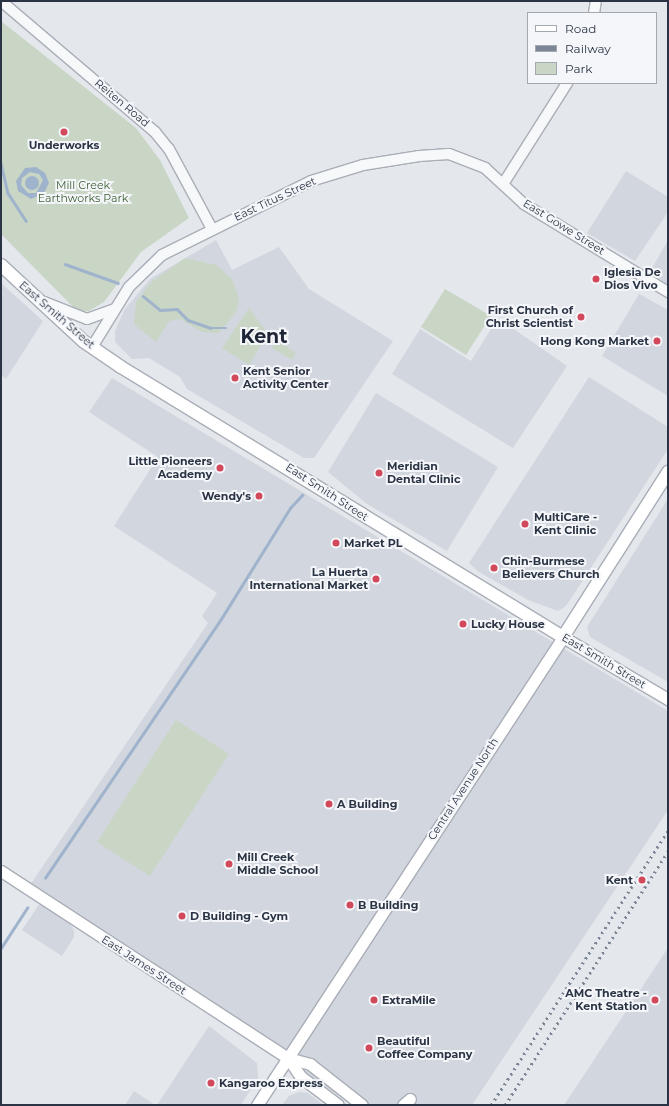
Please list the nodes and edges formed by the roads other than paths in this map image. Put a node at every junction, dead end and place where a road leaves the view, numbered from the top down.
1 (596, 1) edge
2 (1, 2) edge
3 (594, 12) edge
4 (566, 84) edge
5 (503, 184) junction
6 (212, 229) junction
7 (1, 265) edge
8 (668, 292) edge
9 (36, 299) junction
10 (116, 308) junction
11 (92, 347) junction
12 (668, 472) edge
13 (563, 636) junction
14 (668, 699) edge
15 (1, 871) edge
16 (288, 1058) junction
17 (257, 1105) edge
18 (338, 1105) edge
19 (362, 1105) edge

1 - 3 street
2 - 6 street, Reiten Road
4 - 5 street
5 - 6 street, East Titus Street
5 - 8 street, East Gowe Street
6 - 10 street, East Titus Street
7 - 9 main road, East Smith Street
9 - 10 street
9 - 11 main road, East Smith Street
10 - 11 street, East Titus Street
11 - 13 main road, East Smith Street
12 - 13 main road, Central Avenue North
13 - 14 main road, East Smith Street
13 - 16 main road, Central Avenue North
15 - 16 main road, East James Street
16 - 17 main road, Central Avenue North
16 - 18 main road, East James Street
16 - 19 main road, East James Street

